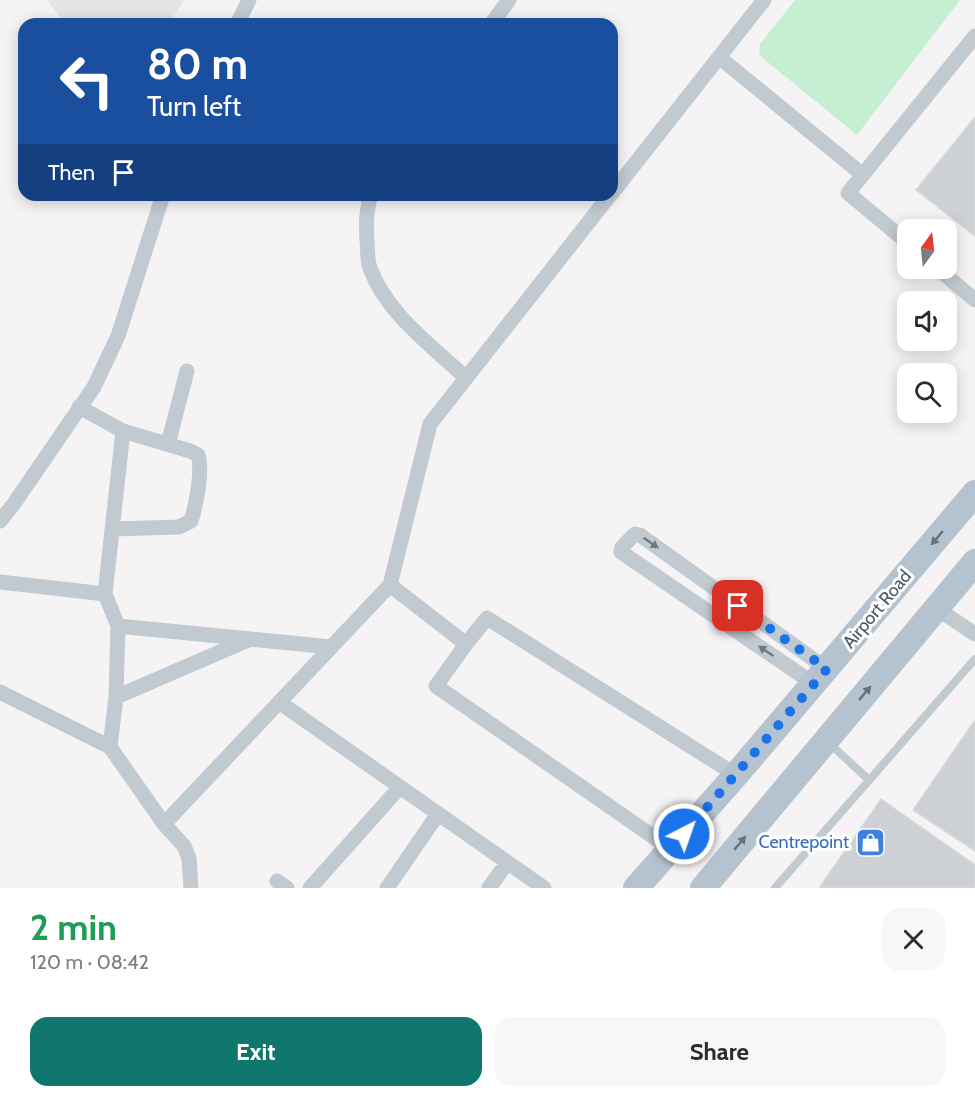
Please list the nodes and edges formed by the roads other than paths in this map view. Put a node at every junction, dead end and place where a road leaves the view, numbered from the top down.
1 (249, 0) edge
2 (509, 0) edge
3 (764, 0) edge
4 (240, 18) edge
5 (496, 18) edge
6 (975, 36) edge
7 (719, 57) junction
8 (863, 175) junction
9 (618, 185) edge
10 (161, 201) edge
11 (369, 201) edge
12 (605, 201) edge
13 (897, 234) edge
14 (950, 279) edge
15 (975, 300) edge
16 (187, 371) dead end
17 (466, 378) junction
18 (79, 407) junction
19 (123, 431) junction
20 (168, 444) junction
21 (975, 493) edge
22 (0, 521) edge
23 (112, 530) junction
24 (975, 562) edge
25 (685, 567) junction
26 (0, 582) edge
27 (390, 585) junction
28 (672, 586) junction
29 (105, 594) junction
30 (936, 608) junction
31 (118, 626) junction
32 (975, 634) edge
33 (249, 640) junction
34 (466, 644) junction
35 (331, 647) junction
36 (975, 659) edge
37 (820, 676) junction
38 (0, 692) edge
39 (116, 698) junction
40 (279, 702) junction
41 (826, 740) junction
42 (110, 747) junction
43 (736, 776) junction
44 (869, 780) junction
45 (400, 787) junction
46 (438, 814) junction
47 (164, 824) junction
48 (671, 849) junction
49 (507, 863) junction
50 (191, 888) edge
51 (310, 888) edge
52 (387, 888) edge
53 (489, 888) edge
54 (544, 888) edge
55 (636, 888) edge
56 (703, 888) edge
57 (775, 888) edge

1 - 4 street
2 - 5 street
3 - 7 street
6 - 8 street
7 - 8 street
7 - 9 street
8 - 13 street
10 - 18 street
11 - 17 street
12 - 17 street
14 - 15 street
16 - 20 street
17 - 27 street
18 - 19 street
18 - 22 street
19 - 20 street
19 - 23 street
20 - 23 street
21 -> 37 main road, Airport Road
23 - 29 street
24 - 30 main road
25 - 28 street
28 -> 25 street
25 - 37 street
26 - 29 street
27 - 34 street
27 - 35 street
37 -> 28 street
29 - 31 street
30 - 32 street
41 -> 30 main road
31 - 33 street
31 - 39 street
33 - 35 street
33 - 39 street
34 - 43 street
34 - 48 street
35 - 40 street
36 - 44 lane
37 - 43 main road, Airport Road
38 - 42 street
39 - 42 street
40 - 45 street
40 - 47 street
41 - 44 lane
56 -> 41 main road
42 - 47 street
43 - 48 main road, Airport Road
44 - 57 lane
45 - 46 street
45 - 51 street
46 - 49 street
46 - 52 street
47 - 50 street
48 - 55 main road, Airport Road
49 - 53 street
49 - 54 street

